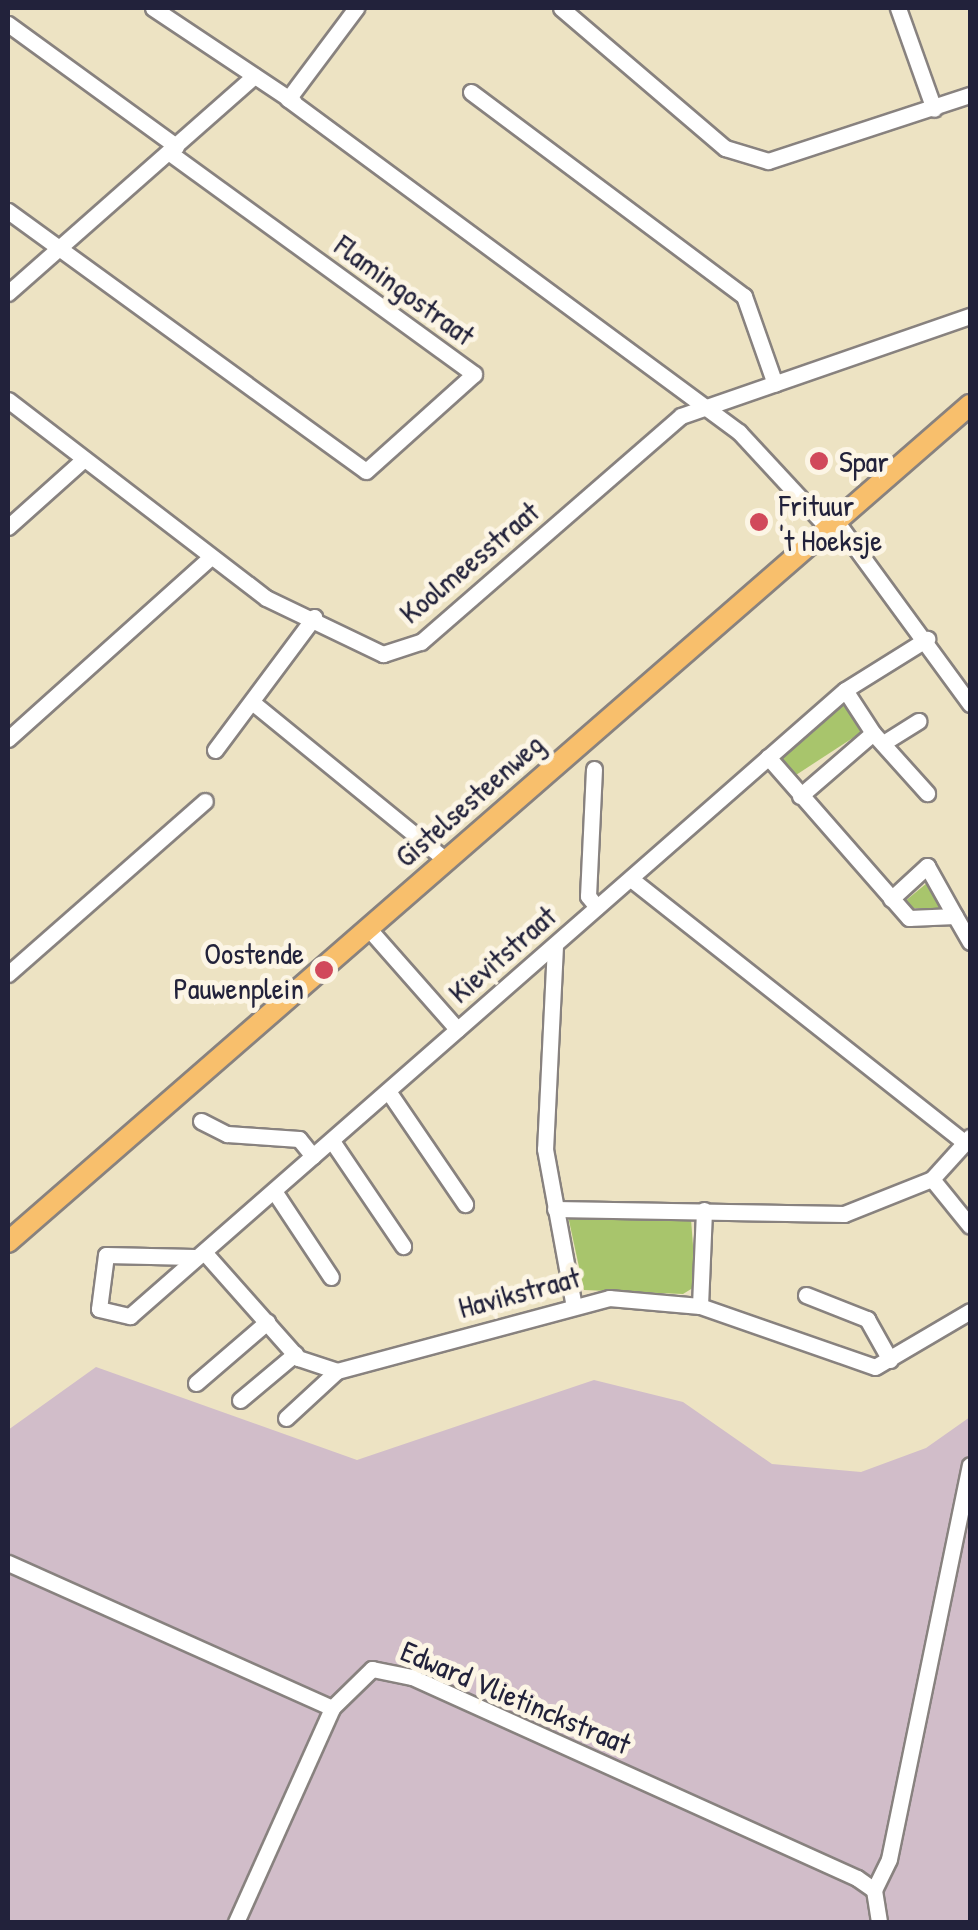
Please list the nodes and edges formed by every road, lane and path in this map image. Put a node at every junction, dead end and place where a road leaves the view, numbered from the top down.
1 (153, 8) edge
2 (169, 8) edge
3 (356, 8) edge
4 (560, 8) edge
5 (898, 8) edge
6 (8, 24) edge
7 (254, 76) junction
8 (471, 92) dead end
9 (970, 95) edge
10 (288, 99) junction
11 (934, 109) junction
12 (173, 150) junction
13 (8, 211) edge
14 (58, 248) junction
15 (8, 293) edge
16 (970, 316) edge
17 (775, 384) junction
18 (8, 400) edge
19 (970, 405) edge
20 (707, 408) junction
21 (84, 459) junction
22 (832, 525) junction
23 (8, 527) edge
24 (210, 558) junction
25 (314, 617) junction
26 (927, 640) junction
27 (845, 690) junction
28 (252, 702) junction
29 (970, 704) edge
30 (919, 721) dead end
31 (881, 736) junction
32 (8, 739) edge
33 (215, 750) dead end
34 (768, 757) junction
35 (594, 769) dead end
36 (926, 793) dead end
37 (800, 796) junction
38 (205, 801) dead end
39 (446, 860) junction
40 (631, 879) junction
41 (891, 899) junction
42 (597, 906) junction
43 (955, 916) junction
44 (368, 928) junction
45 (970, 942) edge
46 (556, 946) junction
47 (8, 974) edge
48 (457, 1030) junction
49 (388, 1091) junction
50 (201, 1121) dead end
51 (967, 1139) edge
52 (332, 1141) junction
53 (314, 1156) junction
54 (932, 1179) junction
55 (274, 1190) junction
56 (465, 1204) dead end
57 (555, 1208) junction
58 (704, 1210) junction
59 (970, 1226) edge
60 (8, 1242) edge
61 (403, 1246) dead end
62 (199, 1255) junction
63 (331, 1276) dead end
64 (806, 1295) dead end
65 (573, 1302) junction
66 (700, 1306) junction
67 (970, 1311) edge
68 (267, 1322) junction
69 (296, 1354) junction
70 (890, 1360) junction
71 (337, 1371) junction
72 (196, 1383) dead end
73 (240, 1400) dead end
74 (286, 1418) dead end
75 (970, 1465) edge
76 (8, 1564) edge
77 (332, 1708) junction
78 (874, 1890) junction
79 (236, 1922) edge
80 (879, 1922) edge

1 - 7 street
2 - 7 street
3 - 10 street
4 - 11 street
5 - 11 street
6 - 12 street
7 - 10 street
7 - 12 street
8 - 17 street
9 - 11 street
10 - 20 street
12 - 14 street
12 - 14 street, Flamingostraat
13 - 14 street
14 - 15 street
16 - 17 street, Koolmeesstraat
17 - 20 street, Koolmeesstraat
18 - 21 street, Koolmeesstraat
19 - 22 main road, Gistelsesteenweg
20 - 22 street
20 - 25 street, Koolmeesstraat
21 - 23 street
21 - 24 street, Koolmeesstraat
22 - 26 street
22 - 39 main road, Gistelsesteenweg
24 - 25 street, Koolmeesstraat
24 - 32 street
25 - 28 street
26 - 27 street, Kievitstraat
26 - 29 street
27 - 31 street
27 - 34 street, Kievitstraat
28 - 33 street
28 - 39 street
30 - 31 street
31 - 36 street
31 - 37 street
34 - 37 street
34 - 40 street, Kievitstraat
35 - 42 street
37 - 41 street
38 - 47 street
39 - 44 main road, Gistelsesteenweg
40 - 42 street, Kievitstraat
40 - 51 street
41 - 43 street
41 - 43 street
42 - 46 street, Kievitstraat
43 - 45 street
44 - 48 street
44 - 60 main road, Gistelsesteenweg
46 - 48 street, Kievitstraat
46 - 57 street
48 - 49 street, Kievitstraat
49 - 52 street, Kievitstraat
49 - 56 street
50 - 53 street
51 - 54 street
52 - 53 street, Kievitstraat
52 - 61 street
53 - 55 street, Kievitstraat
54 - 58 street
54 - 59 street
55 - 62 street, Kievitstraat
55 - 63 street
57 - 58 street
57 - 65 street
58 - 66 street
62 - 62 street, Kievitstraat
62 - 68 street
64 - 70 street
65 - 66 street, Havikstraat
65 - 71 street, Havikstraat
66 - 70 street, Havikstraat
67 - 70 street
68 - 69 street
68 - 72 street
69 - 71 street
69 - 73 street
71 - 74 street
75 - 78 street
76 - 77 street
77 - 78 street, Edward Vlietinckstraat
77 - 79 street, Edward Vlietinckstraat
78 - 80 street

